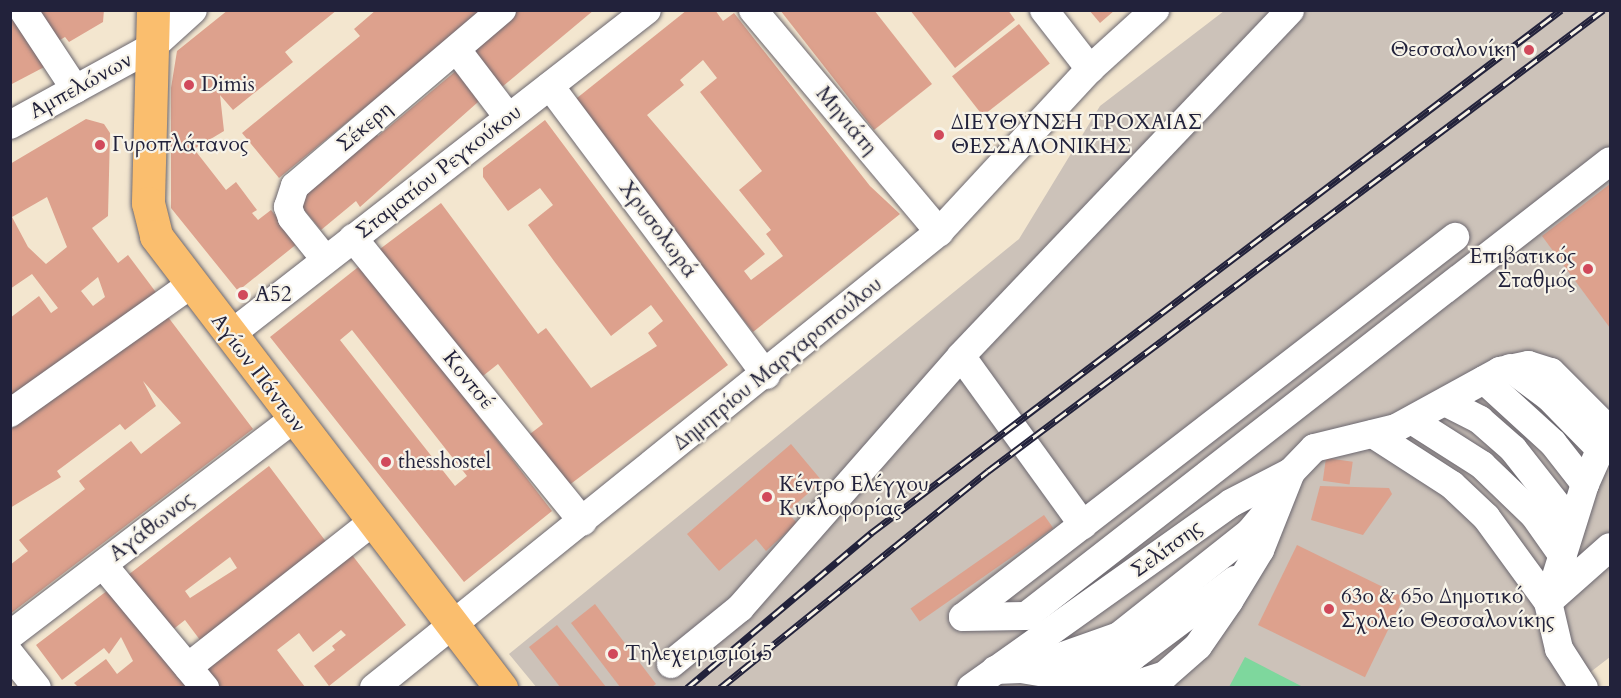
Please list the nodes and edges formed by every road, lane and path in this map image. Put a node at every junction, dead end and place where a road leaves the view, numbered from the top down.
1 (23, 10) edge
2 (153, 10) edge
3 (193, 10) edge
4 (502, 10) edge
5 (647, 10) edge
6 (753, 10) edge
7 (1044, 10) edge
8 (1155, 10) edge
9 (1290, 10) edge
10 (152, 47) junction
11 (457, 50) junction
12 (1090, 69) junction
13 (550, 86) junction
14 (75, 89) junction
15 (508, 117) junction
16 (10, 124) edge
17 (1611, 161) edge
18 (939, 232) junction
19 (1455, 237) dead end
20 (353, 238) junction
21 (325, 259) junction
22 (190, 285) junction
23 (231, 334) junction
24 (961, 356) junction
25 (1497, 374) junction
26 (766, 375) junction
27 (1447, 403) junction
28 (10, 413) edge
29 (1284, 415) junction
30 (294, 419) junction
31 (1413, 421) junction
32 (1373, 434) junction
33 (1606, 436) edge
34 (1314, 448) junction
35 (1288, 479) junction
36 (1585, 484) junction
37 (371, 522) junction
38 (583, 522) junction
39 (1572, 524) junction
40 (1083, 525) junction
41 (1611, 548) edge
42 (1563, 556) junction
43 (103, 564) junction
44 (1548, 602) junction
45 (449, 626) junction
46 (10, 635) edge
47 (10, 654) edge
48 (672, 664) dead end
49 (1008, 669) junction
50 (197, 677) edge
51 (37, 687) edge
52 (374, 687) edge
53 (501, 687) edge
54 (971, 687) edge
55 (1584, 687) edge

1 - 14 street
2 - 10 main road, Αγίων Πάντων
3 - 10 street, Αμπελώνων
4 - 11 street, Σέκερη
5 - 13 street, Σταματίου Ρεγκούκου
6 - 18 street, Μηνιάτη
7 - 12 street
8 - 12 street, Δημητρίου Μαργαροπούλου
9 - 24 street
10 - 14 street, Αμπελώνων
10 - 22 main road, Αγίων Πάντων
11 - 15 street
11 - 21 street, Σέκερη
12 - 18 street, Δημητρίου Μαργαροπούλου
13 - 15 street, Σταματίου Ρεγκούκου
13 - 26 street, Χρυσολωρά
14 - 16 street, Αμπελώνων
15 - 20 street, Σταματίου Ρεγκούκου
17 - 29 street
18 - 26 street, Δημητρίου Μαργαροπούλου
19 - 40 street
20 - 21 street, Σταματίου Ρεγκούκου
20 - 38 street, Κοντσέ
21 - 23 street, Σταματίου Ρεγκούκου
22 - 23 main road, Αγίων Πάντων
22 - 28 street
23 - 30 main road, Αγίων Πάντων
24 - 40 street
24 - 48 street
25 - 27 street
25 - 33 street
25 - 36 street
26 - 38 street, Δημητρίου Μαργαροπούλου
27 - 31 street
27 - 39 street
29 - 34 street
29 - 40 street
30 - 37 main road, Αγίων Πάντων
30 - 43 street, Αγάθωνος
31 - 32 street
31 - 42 street
32 - 34 street
32 - 44 street
33 - 36 street
34 - 35 street, Σελίτσης
35 - 49 street, Σελίτσης
35 - 49 street
35 - 49 street
36 - 39 street
37 - 45 main road, Αγίων Πάντων
37 - 50 street
38 - 45 street, Δημητρίου Μαργαροπούλου
39 - 42 street
41 - 44 street
42 - 44 street
43 - 46 street, Αγάθωνος
43 - 50 street
44 - 55 street
45 - 52 street, Δημητρίου Μαργαροπούλου
45 - 53 main road, Αγίων Πάντων
47 - 51 street
49 - 54 street, Σελίτσης

